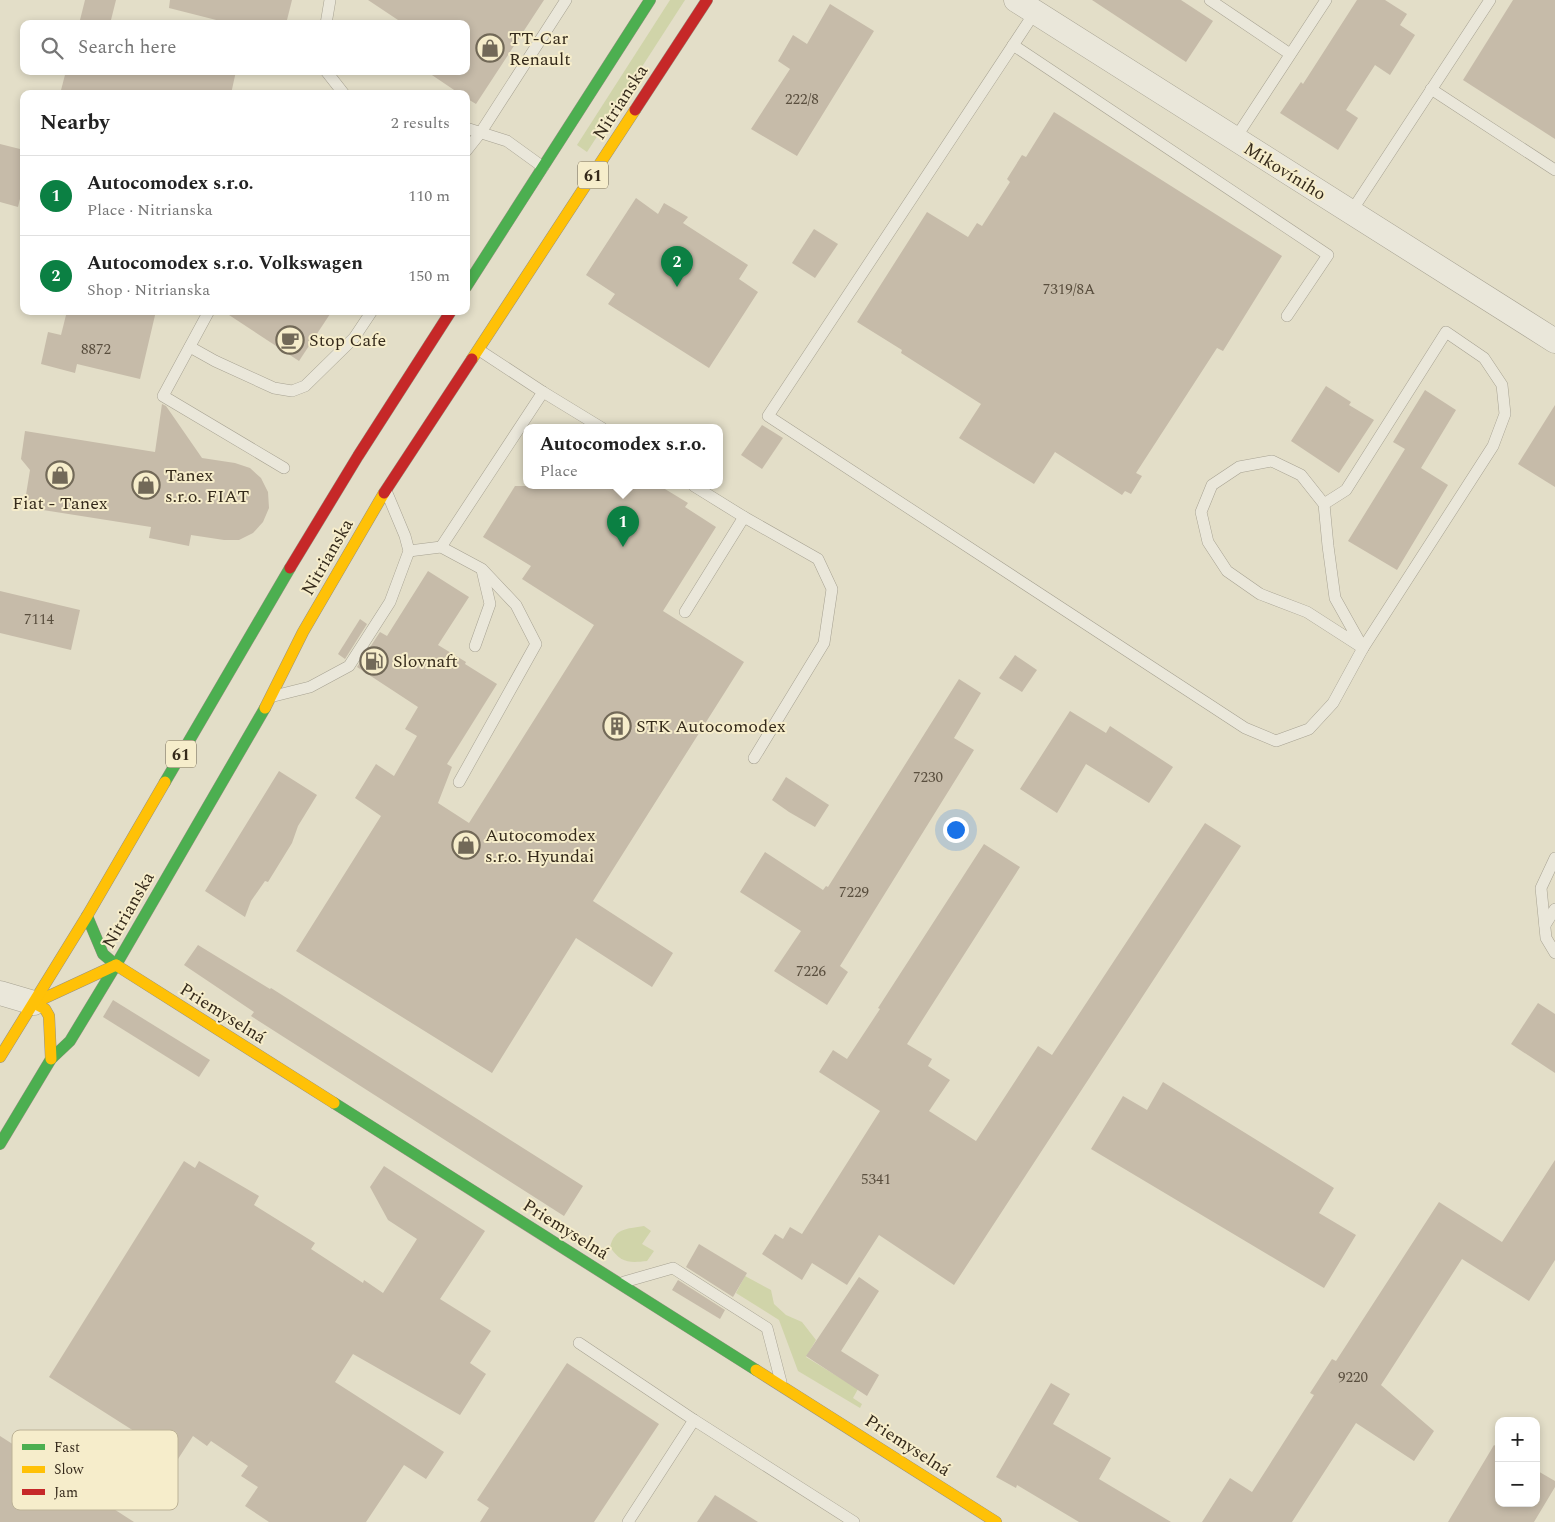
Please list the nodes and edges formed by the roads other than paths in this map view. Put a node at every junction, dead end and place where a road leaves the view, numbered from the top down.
1 (330, 0) edge
2 (566, 0) edge
3 (708, 0) edge
4 (1210, 0) edge
5 (1326, 0) edge
6 (1490, 0) edge
7 (647, 3) edge
8 (1025, 6) edge
9 (327, 20) edge
10 (1013, 45) junction
11 (1290, 54) junction
12 (329, 75) edge
13 (341, 90) edge
14 (1431, 90) junction
15 (470, 129) edge
16 (481, 132) junction
17 (1235, 139) junction
18 (470, 146) edge
19 (543, 167) junction
20 (1555, 170) edge
21 (1351, 212) junction
22 (470, 281) edge
23 (207, 315) edge
24 (369, 315) edge
25 (448, 315) edge
26 (1287, 316) dead end
27 (1555, 340) edge
28 (190, 347) junction
29 (479, 350) junction
30 (543, 392) junction
31 (595, 424) edge
32 (284, 468) dead end
33 (699, 489) edge
34 (386, 490) junction
35 (1324, 504) junction
36 (744, 517) junction
37 (442, 547) junction
38 (409, 551) junction
39 (482, 569) junction
40 (685, 612) dead end
41 (475, 646) dead end
42 (1363, 648) junction
43 (272, 696) junction
44 (754, 758) dead end
45 (459, 782) dead end
46 (1555, 858) edge
47 (1555, 909) edge
48 (87, 916) junction
49 (1544, 926) junction
50 (1555, 953) edge
51 (116, 965) junction
52 (0, 993) edge
53 (34, 1003) junction
54 (0, 1057) edge
55 (51, 1059) junction
56 (0, 1144) edge
57 (620, 1283) junction
58 (579, 1342) dead end
59 (782, 1386) junction
60 (694, 1420) junction
61 (628, 1522) edge
62 (854, 1522) edge
63 (996, 1522) edge

1 - 9 lane
2 - 16 lane
3 - 29 main road, Nitrianska / 61
4 - 11 lane
5 - 11 lane
6 - 14 lane
7 - 19 main road, Nitrianska / 61
8 - 10 lane
8 - 17 street, Mikovíniho
10 - 26 lane
10 - 42 lane
11 - 17 lane
12 - 13 lane
14 - 20 lane
14 - 21 lane
15 - 16 lane
16 - 18 lane
16 - 19 lane
17 - 21 street, Mikovíniho
19 - 22 main road, Nitrianska / 61
21 - 27 street, Mikovíniho
23 - 28 lane
24 - 28 lane
25 - 48 main road, Nitrianska / 61
28 - 32 lane
29 - 30 lane
29 - 34 main road, Nitrianska / 61
30 - 31 lane
30 - 37 lane
33 - 36 lane
34 - 38 lane
34 - 43 main road, Nitrianska / 61
35 - 42 lane
35 - 42 lane
35 - 42 lane
36 - 40 lane
36 - 44 lane
37 - 38 lane
37 - 39 lane
38 - 43 lane
39 - 41 lane
39 - 45 lane
43 - 51 main road, Nitrianska / 61
46 - 49 lane
47 - 49 lane
48 - 51 main road, Priemyselná
48 - 53 main road, Nitrianska / 61
49 - 50 lane
51 - 53 main road
51 - 55 main road, Nitrianska / 61
51 - 57 main road, Priemyselná
52 - 53 street
53 - 54 main road, Nitrianska / 61
53 - 55 main road
55 - 56 main road, Nitrianska / 61
57 - 59 main road, Priemyselná
57 - 59 lane
58 - 60 lane
59 - 63 main road, Priemyselná
60 - 61 lane
60 - 62 lane

